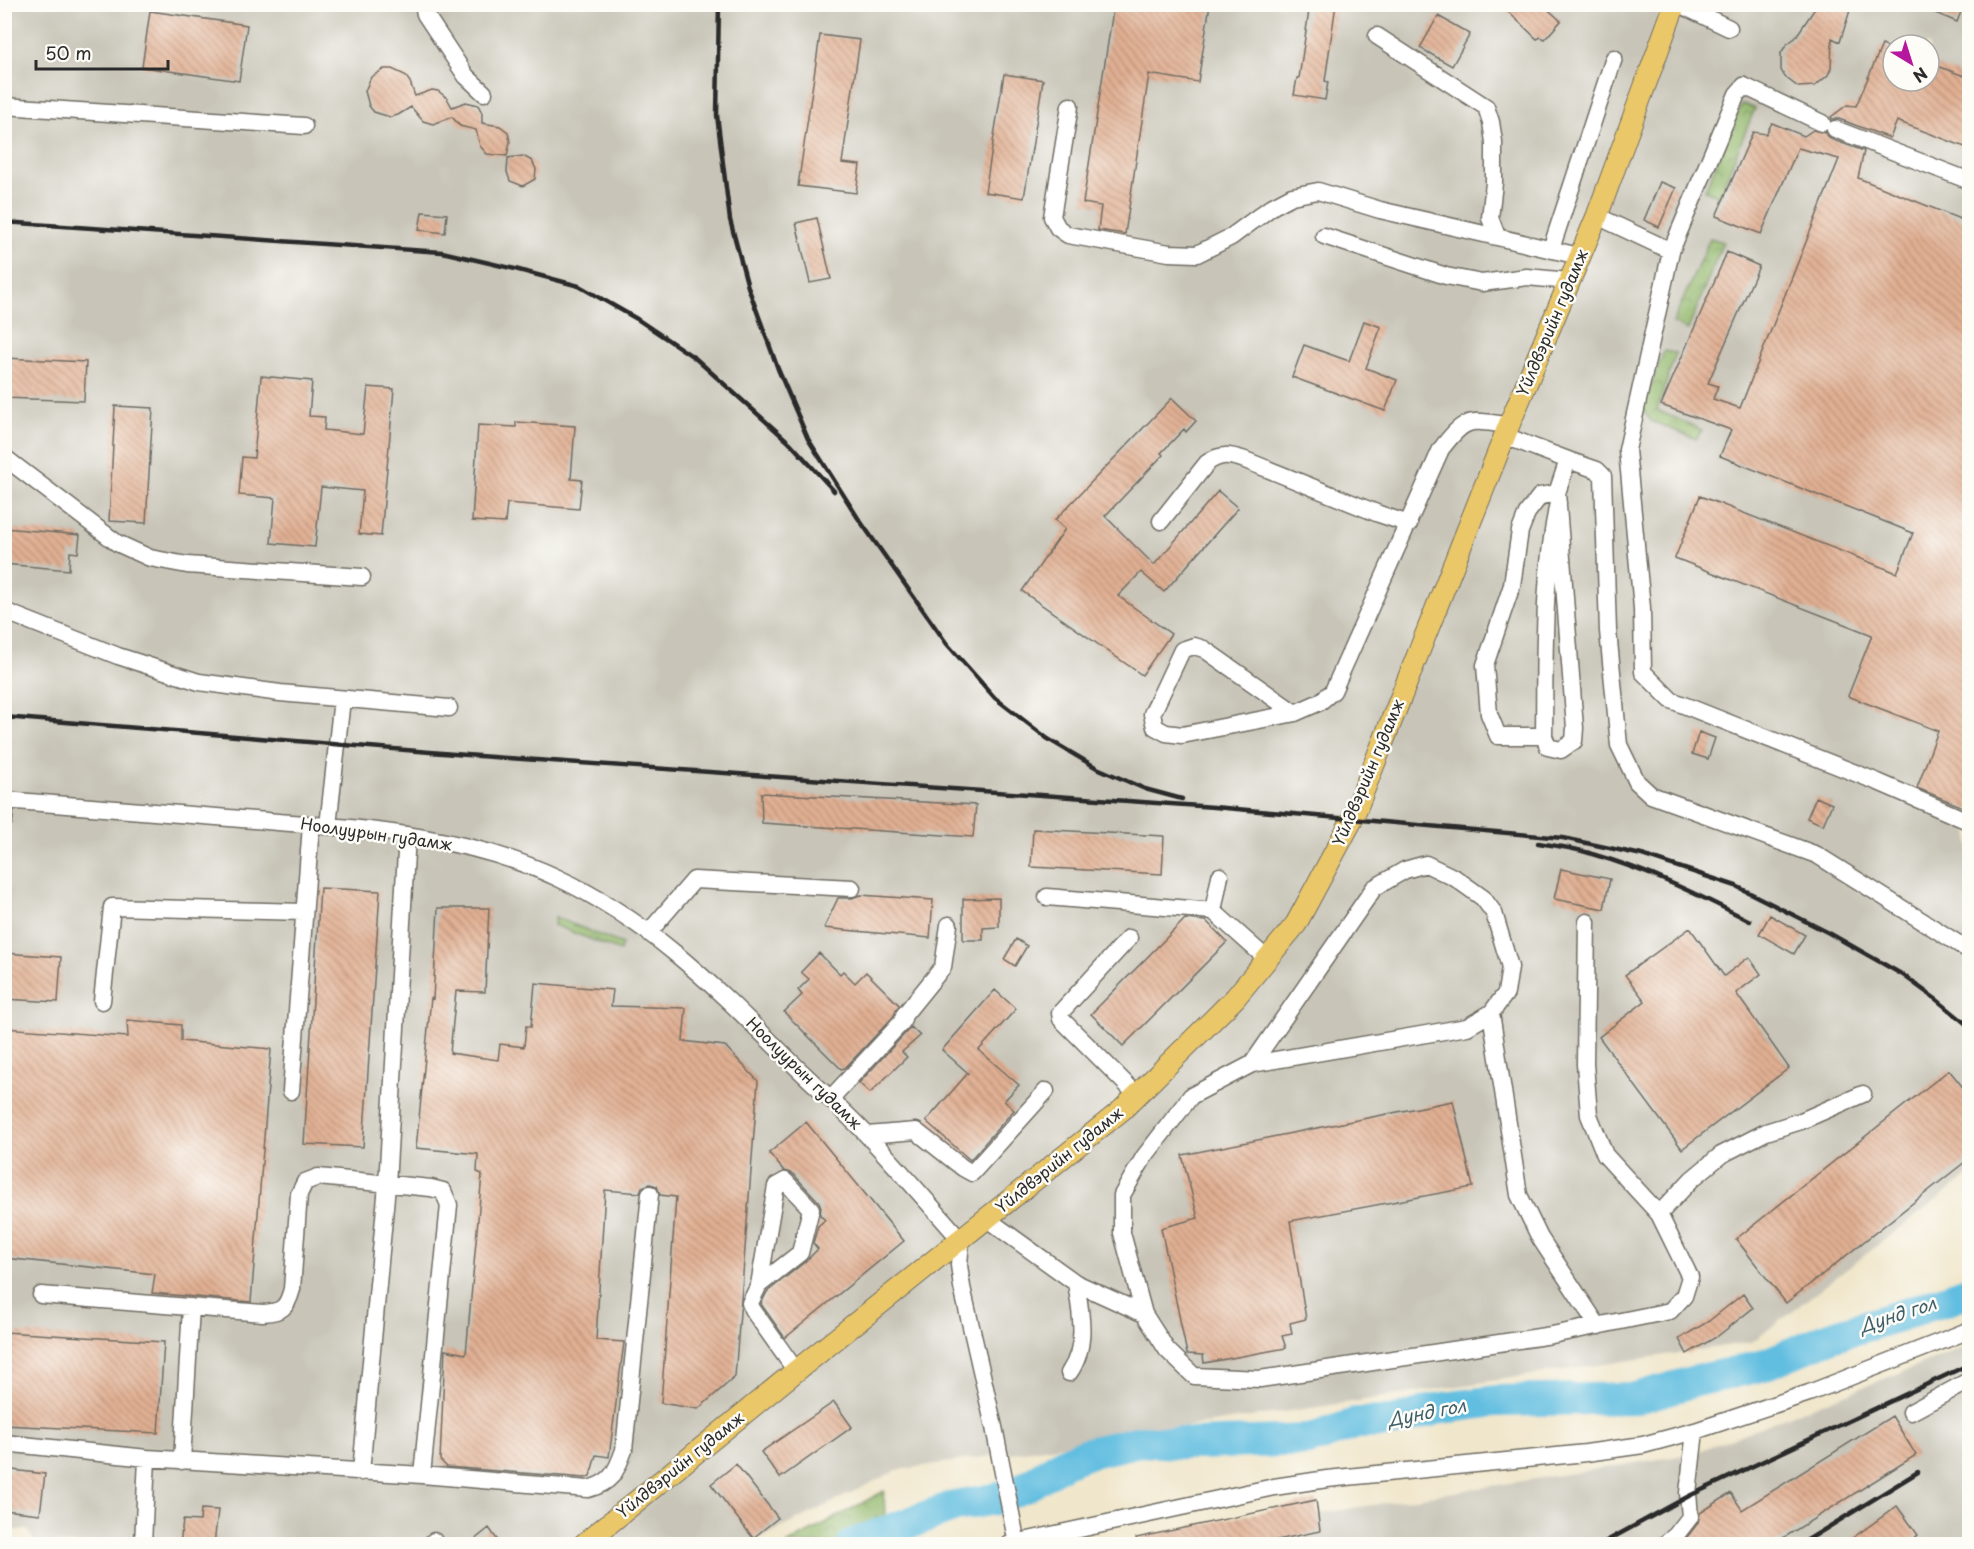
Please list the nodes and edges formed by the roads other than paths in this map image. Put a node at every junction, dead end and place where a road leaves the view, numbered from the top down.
1 (423, 4) edge
2 (1677, 4) edge
3 (1729, 28) dead end
4 (1377, 36) dead end
5 (1614, 58) dead end
6 (484, 93) dead end
7 (4, 106) edge
8 (1070, 106) dead end
9 (304, 126) dead end
10 (1970, 181) edge
11 (1597, 216) junction
12 (1324, 236) dead end
13 (1497, 236) junction
14 (1551, 249) junction
15 (1671, 251) junction
16 (1579, 256) junction
17 (1569, 281) junction
18 (1507, 430) junction
19 (4, 457) edge
20 (1568, 460) junction
21 (1558, 498) junction
22 (1161, 521) dead end
23 (1409, 524) junction
24 (362, 577) dead end
25 (4, 611) edge
26 (342, 699) junction
27 (449, 708) dead end
28 (1544, 711) junction
29 (1573, 711) junction
30 (1295, 712) junction
31 (1544, 736) junction
32 (5, 800) edge
33 (4, 820) edge
34 (1970, 822) edge
35 (320, 825) junction
36 (406, 836) junction
37 (1220, 876) dead end
38 (852, 888) dead end
39 (1047, 897) dead end
40 (1213, 911) junction
41 (304, 912) junction
42 (1587, 922) dead end
43 (949, 925) dead end
44 (649, 932) junction
45 (1129, 938) dead end
46 (1970, 951) edge
47 (1267, 959) junction
48 (102, 1001) dead end
49 (1491, 1013) junction
50 (1252, 1064) junction
51 (1046, 1091) dead end
52 (291, 1092) dead end
53 (1863, 1094) dead end
54 (1137, 1095) junction
55 (830, 1099) junction
56 (867, 1135) junction
57 (387, 1185) junction
58 (650, 1194) dead end
59 (1659, 1214) junction
60 (987, 1219) junction
61 (961, 1240) junction
62 (1076, 1282) junction
63 (759, 1285) junction
64 (41, 1295) dead end
65 (191, 1307) junction
66 (1144, 1314) junction
67 (1598, 1326) junction
68 (1970, 1330) edge
69 (796, 1371) junction
70 (1069, 1373) dead end
71 (1970, 1380) edge
72 (1911, 1412) dead end
73 (1695, 1431) junction
74 (4, 1443) edge
75 (147, 1458) junction
76 (182, 1461) junction
77 (361, 1472) junction
78 (422, 1475) junction
79 (1014, 1540) edge
80 (143, 1545) edge
81 (584, 1545) edge
82 (1665, 1545) edge

1 - 6 street
2 - 3 street
2 - 11 main road, Yйлдвэрийн гудамж
4 - 13 street
5 - 14 street
7 - 9 street
8 - 13 street
10 - 15 street
11 - 15 street
11 - 16 main road, Yйлдвэрийн гудамж
12 - 17 street
13 - 14 street
14 - 16 street
15 - 34 street
16 - 17 main road, Yйлдвэрийн гудамж
17 - 18 main road, Yйлдвэрийн гудамж
18 - 20 street
18 - 23 street
18 - 47 main road, Yйлдвэрийн гудамж
19 - 24 street
20 - 21 street
20 - 46 street
21 - 28 street
21 - 29 street
21 - 31 street
22 - 23 street
23 - 30 street
25 - 26 street
26 - 27 street
26 - 35 street
28 - 29 street
28 - 31 street
29 - 31 street
30 - 30 street
32 - 33 street
32 - 35 street, Ноолуурын гудамж
35 - 36 street, Ноолуурын гудамж
35 - 41 street
36 - 44 street, Ноолуурын гудамж
36 - 57 street
37 - 40 street
38 - 44 street
39 - 40 street
40 - 47 street
41 - 48 street
41 - 52 street
42 - 59 street
43 - 55 street
44 - 55 street, Ноолуурын гудамж
45 - 54 street
47 - 54 main road, Yйлдвэрийн гудамж
49 - 50 street
49 - 50 street
49 - 67 street
50 - 66 street
51 - 56 street
53 - 59 street
54 - 60 main road, Yйлдвэрийн гудамж
55 - 56 street, Ноолуурын гудамж
56 - 61 street, Ноолуурын гудамж
57 - 65 street
57 - 77 street
57 - 78 street
58 - 78 street
59 - 67 street
60 - 61 main road, Yйлдвэрийн гудамж
60 - 62 street
61 - 69 main road, Yйлдвэрийн гудамж
61 - 79 street
62 - 66 street
62 - 70 street
63 - 63 street
63 - 69 street
64 - 65 street
65 - 76 street
66 - 67 street
68 - 73 street
69 - 81 main road, Yйлдвэрийн гудамж
71 - 72 street
73 - 79 street
73 - 82 street
74 - 75 street
75 - 76 street
75 - 80 street
76 - 77 street
77 - 78 street

